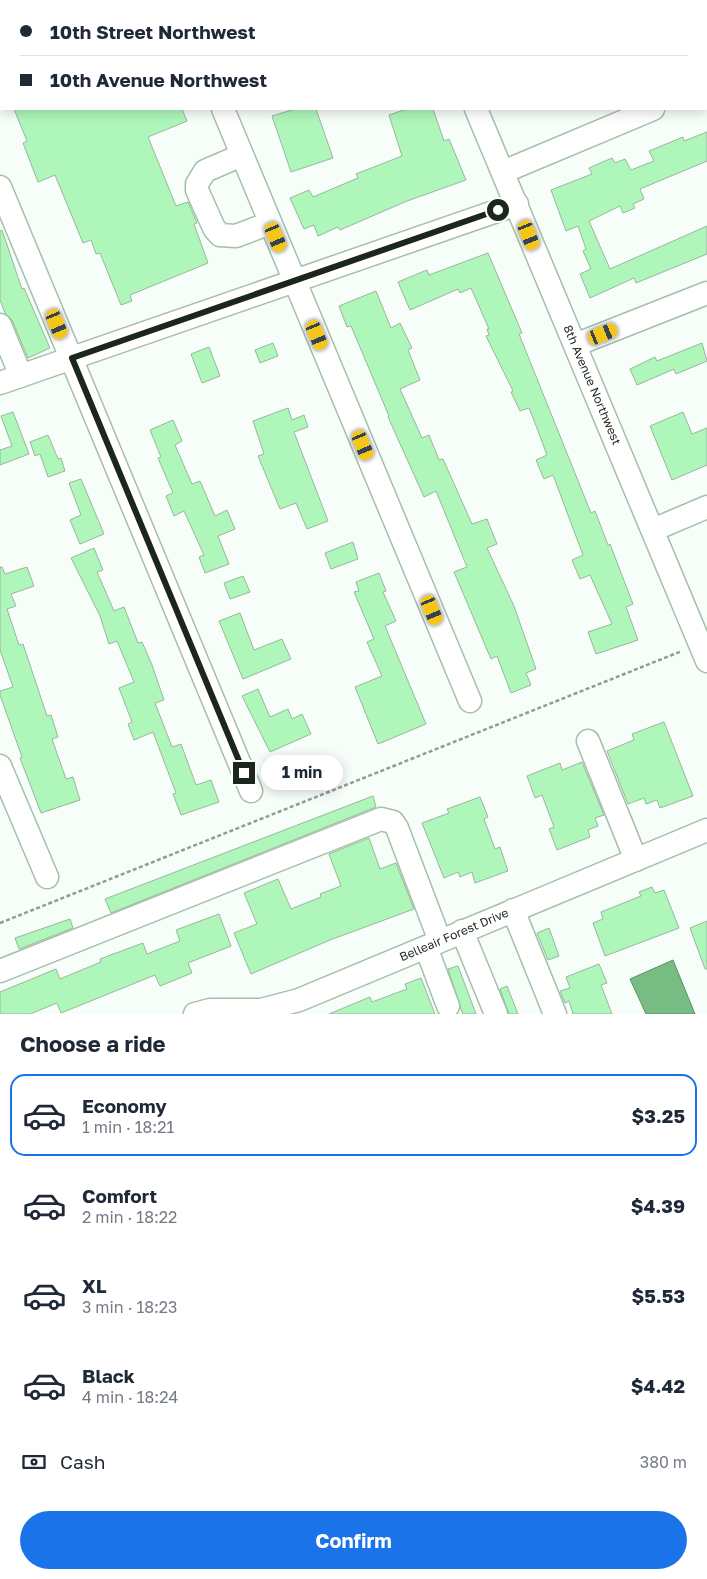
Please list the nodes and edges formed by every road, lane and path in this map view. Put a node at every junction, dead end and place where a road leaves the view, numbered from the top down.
1 (223, 110) edge
2 (476, 110) edge
3 (651, 110) edge
4 (242, 155) junction
5 (503, 172) junction
6 (0, 187) edge
7 (516, 204) junction
8 (270, 222) junction
9 (294, 280) junction
10 (707, 293) edge
11 (0, 325) edge
12 (575, 346) junction
13 (72, 358) junction
14 (21, 376) junction
15 (0, 383) edge
16 (707, 508) edge
17 (653, 530) junction
18 (703, 652) edge
19 (470, 701) dead end
20 (588, 741) dead end
21 (0, 766) edge
22 (251, 791) dead end
23 (707, 830) edge
24 (636, 860) junction
25 (47, 877) dead end
26 (514, 910) junction
27 (0, 923) edge
28 (462, 932) junction
29 (433, 944) junction
30 (0, 971) edge
31 (448, 1006) dead end
32 (221, 1012) edge
33 (195, 1014) edge
34 (496, 1014) edge
35 (555, 1014) edge

1 - 4 street
2 - 5 street, 8th Avenue Northwest
3 - 5 street
4 - 8 street
4 - 8 street
5 - 7 street, 8th Avenue Northwest
6 - 13 street
7 - 9 street
7 - 12 street, 8th Avenue Northwest
8 - 9 street
9 - 13 street
9 - 19 street
10 - 12 street
11 - 14 street
12 - 17 street, 8th Avenue Northwest
13 - 14 street
13 - 22 street
14 - 15 street
16 - 17 street
17 - 18 street, 8th Avenue Northwest
18 - 27 path
20 - 24 street
21 - 25 street
23 - 24 street, Belleair Forest Drive
24 - 26 street, Belleair Forest Drive
26 - 28 street, Belleair Forest Drive
26 - 35 street
28 - 29 street, Belleair Forest Drive
28 - 34 street
29 - 30 street
29 - 31 street
29 - 32 street, Belleair Forest Drive
32 - 33 street, Belleair Forest Drive

